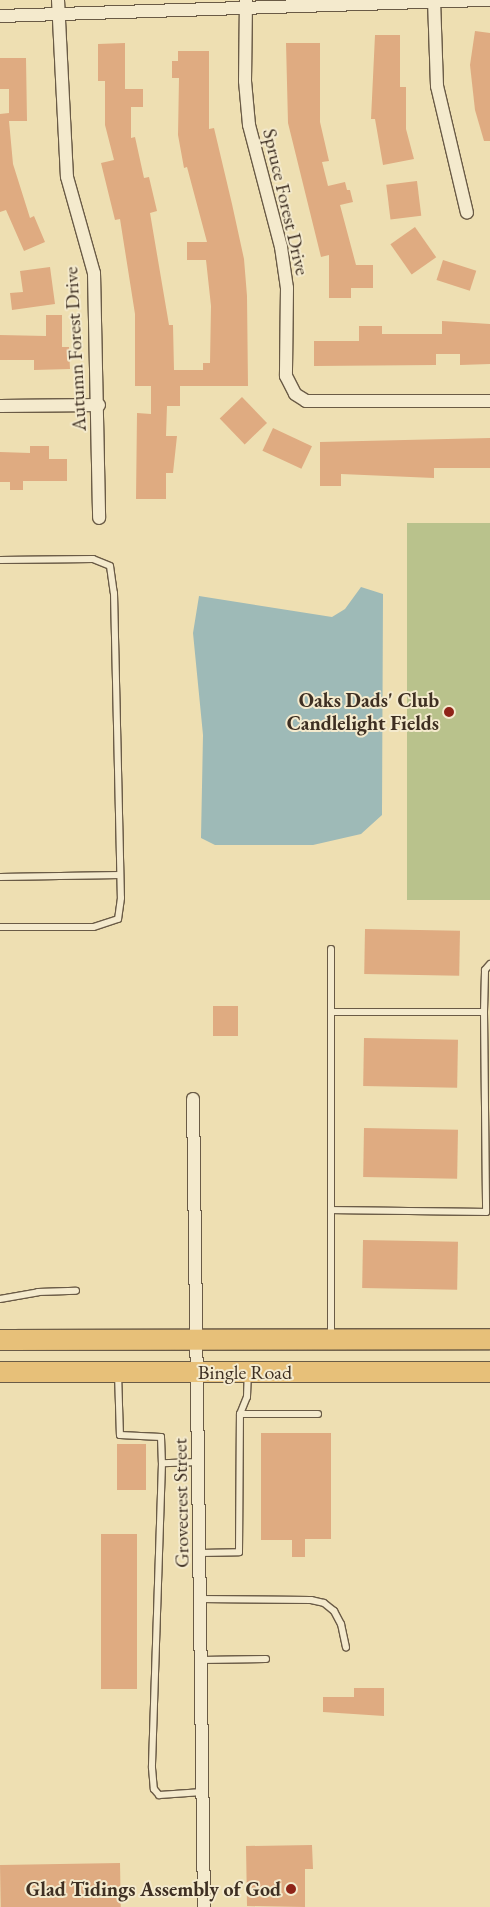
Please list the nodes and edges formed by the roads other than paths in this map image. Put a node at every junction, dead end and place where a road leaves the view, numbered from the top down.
1 (490, 0) edge
2 (434, 1) edge
3 (246, 4) edge
4 (58, 6) edge
5 (0, 16) edge
6 (467, 213) dead end
7 (490, 401) edge
8 (98, 405) junction
9 (0, 406) edge
10 (99, 518) dead end
11 (0, 560) edge
12 (120, 875) junction
13 (0, 877) edge
14 (0, 927) edge
15 (331, 949) dead end
16 (490, 964) edge
17 (331, 1012) junction
18 (484, 1012) junction
19 (193, 1099) dead end
20 (331, 1210) junction
21 (488, 1212) edge
22 (76, 1291) dead end
23 (0, 1299) edge
24 (198, 1339) junction
25 (331, 1339) junction
26 (490, 1339) edge
27 (0, 1340) edge
28 (0, 1372) edge
29 (118, 1372) junction
30 (198, 1372) junction
31 (248, 1372) junction
32 (490, 1372) edge
33 (240, 1414) junction
34 (318, 1414) dead end
35 (199, 1462) junction
36 (162, 1463) junction
37 (200, 1553) junction
38 (200, 1599) junction
39 (346, 1647) dead end
40 (266, 1659) dead end
41 (201, 1660) junction
42 (203, 1792) junction
43 (204, 1907) edge

1 - 2 street
2 - 3 street
2 - 6 street
3 - 4 street
3 - 7 street, Spruce Forest Drive
4 - 5 street
4 - 8 street, Autumn Forest Drive
8 - 9 street
8 - 10 street, Autumn Forest Drive
11 - 12 lane
12 - 13 lane
12 - 14 lane
15 - 17 lane
16 - 18 lane
17 - 18 lane
17 - 20 lane
18 - 21 lane
19 - 24 street, Grovecrest Street
20 - 21 lane
20 - 25 lane
22 - 23 lane
24 - 25 main road, Bingle Road
24 - 27 main road, Bingle Road
24 - 30 street, Grovecrest Street
25 - 26 main road, Bingle Road
28 - 29 main road, Bingle Road
29 - 30 main road, Bingle Road
29 - 36 lane
30 - 31 main road, Bingle Road
30 - 35 street, Grovecrest Street
31 - 32 main road, Bingle Road
31 - 33 lane
33 - 34 lane
33 - 37 lane
35 - 36 lane
35 - 37 street, Grovecrest Street
36 - 42 lane
37 - 38 street, Grovecrest Street
38 - 39 lane
38 - 41 street, Grovecrest Street
40 - 41 lane
41 - 42 street, Grovecrest Street
42 - 43 street, Grovecrest Street

